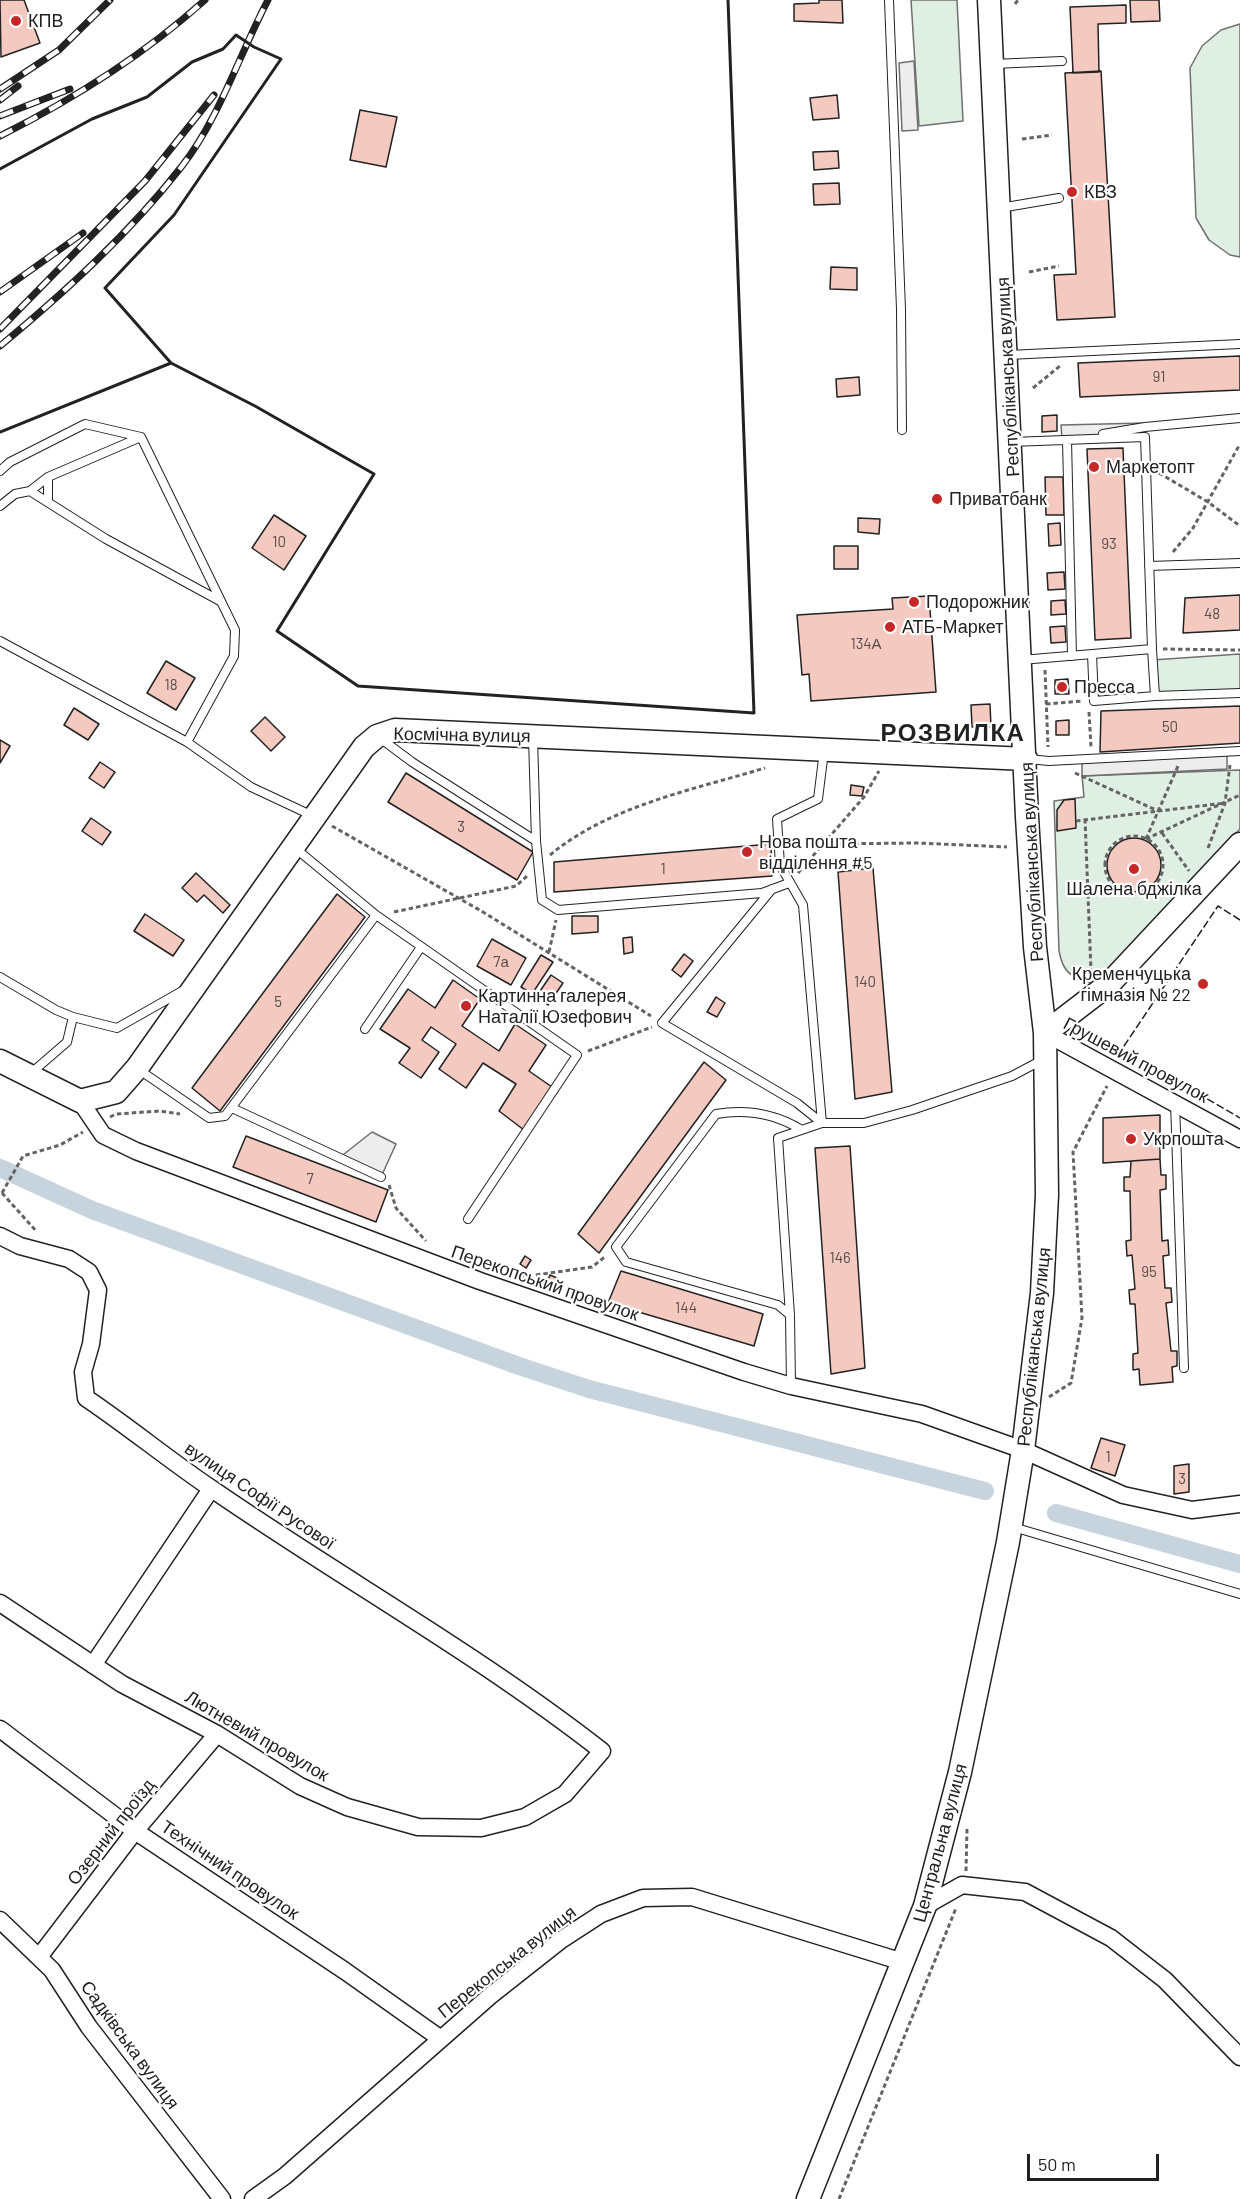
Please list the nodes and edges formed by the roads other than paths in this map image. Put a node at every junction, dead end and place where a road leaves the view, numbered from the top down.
1 (889, 0) edge
2 (989, 0) edge
3 (1062, 61) dead end
4 (992, 64) junction
5 (1059, 198) dead end
6 (1000, 208) junction
7 (1240, 344) edge
8 (1007, 355) junction
9 (1240, 418) edge
10 (902, 430) dead end
11 (141, 436) junction
12 (1071, 439) junction
13 (1011, 442) junction
14 (0, 471) edge
15 (48, 477) junction
16 (30, 491) junction
17 (48, 501) junction
18 (0, 506) edge
19 (1240, 563) edge
20 (1149, 566) junction
21 (221, 601) junction
22 (0, 640) edge
23 (1152, 649) junction
24 (1092, 654) junction
25 (1072, 656) junction
26 (1021, 660) junction
27 (1240, 693) edge
28 (1155, 696) junction
29 (532, 735) junction
30 (377, 736) junction
31 (187, 742) junction
32 (824, 750) junction
33 (1236, 751) edge
34 (1026, 759) junction
35 (315, 817) junction
36 (536, 841) junction
37 (1240, 844) edge
38 (294, 848) junction
39 (789, 883) junction
40 (772, 889) junction
41 (375, 915) junction
42 (421, 947) junction
43 (1038, 975) junction
44 (0, 976) edge
45 (198, 983) junction
46 (1087, 1002) junction
47 (73, 1017) junction
48 (365, 1029) dead end
49 (1045, 1033) junction
50 (1045, 1058) junction
51 (0, 1061) edge
52 (137, 1068) junction
53 (27, 1076) junction
54 (80, 1101) junction
55 (1175, 1102) junction
56 (232, 1108) junction
57 (822, 1123) junction
58 (800, 1130) junction
59 (1240, 1139) edge
60 (381, 1177) road end
61 (468, 1219) dead end
62 (0, 1236) edge
63 (790, 1315) junction
64 (1184, 1368) dead end
65 (791, 1386) junction
66 (1023, 1450) junction
67 (211, 1489) junction
68 (1240, 1504) edge
69 (1009, 1534) junction
70 (1240, 1594) edge
71 (0, 1603) edge
72 (93, 1665) junction
73 (0, 1729) edge
74 (216, 1734) junction
75 (602, 1751) joint
76 (135, 1831) junction
77 (925, 1906) junction
78 (0, 1920) edge
79 (39, 1957) junction
80 (903, 1962) junction
81 (441, 2039) junction
82 (1240, 2057) edge
83 (222, 2199) edge
84 (253, 2199) edge
85 (808, 2199) edge

1 - 10 lane
2 - 4 main road, Республіканська вулиця
3 - 4 lane
4 - 6 main road, Республіканська вулиця
5 - 6 lane
6 - 8 main road, Республіканська вулиця
7 - 8 lane
8 - 13 main road, Республіканська вулиця
9 - 12 lane
11 - 14 lane
11 - 15 lane
11 - 21 lane
12 - 13 lane
12 - 20 lane
12 - 25 lane
13 - 26 main road, Республіканська вулиця
15 - 16 lane
15 - 17 lane
16 - 17 lane
16 - 18 lane
17 - 21 lane
19 - 20 lane
20 - 23 lane
21 - 31 lane
22 - 31 lane
23 - 24 lane
23 - 28 lane
24 - 25 lane
24 - 28 lane
25 - 26 lane
26 - 34 main road, Республіканська вулиця
27 - 28 lane
29 - 30 main road, Космічна вулиця
29 - 32 main road, Космічна вулиця
29 - 36 lane
30 - 35 main road, Космічна вулиця
30 - 36 lane
31 - 35 lane
32 - 34 main road, Космічна вулиця
32 - 39 lane
33 - 34 lane
34 - 43 main road, Республіканська вулиця
35 - 38 main road, Космічна вулиця
36 - 40 lane
37 - 46 main road
38 - 41 lane
38 - 45 main road, Космічна вулиця
39 - 40 lane
39 - 57 lane
40 - 57 lane
41 - 42 lane
41 - 56 lane
42 - 48 lane
42 - 61 lane
43 - 46 main road
43 - 49 main road, Республіканська вулиця
44 - 47 lane
45 - 47 lane
45 - 52 main road, Космічна вулиця
46 - 49 main road
47 - 53 lane
49 - 50 main road, Республіканська вулиця
49 - 55 street, Грушевий провулок
50 - 57 lane
50 - 66 main road, Республіканська вулиця
51 - 53 main road
52 - 54 main road, Космічна вулиця
52 - 56 lane
53 - 54 main road
54 - 65 street, Перекопський провулок
55 - 59 street, Грушевий провулок
55 - 64 lane
56 - 60 lane
57 - 58 lane
58 - 63 lane
58 - 63 lane
62 - 67 street, вулиця Софії Русової
63 - 65 lane
65 - 66 street, Перекопський провулок
66 - 68 street, Перекопський провулок
66 - 69 main road, Республіканська вулиця
67 - 72 street
67 - 75 street, вулиця Софії Русової
69 - 70 lane
69 - 77 main road, Центральна вулиця
71 - 72 street, Лютневий провулок
72 - 74 street, Лютневий провулок
73 - 76 street, Технічний провулок
74 - 75 street, Лютневий провулок
74 - 76 street, Озерний проїзд
76 - 79 street, Озерний проїзд
76 - 81 street, Технічний провулок
77 - 80 main road, Центральна вулиця
77 - 82 street
78 - 79 street, Садківська вулиця
79 - 83 street, Садківська вулиця
80 - 81 street, Перекопська вулиця
80 - 85 main road, Центральна вулиця
81 - 84 street, Перекопська вулиця

